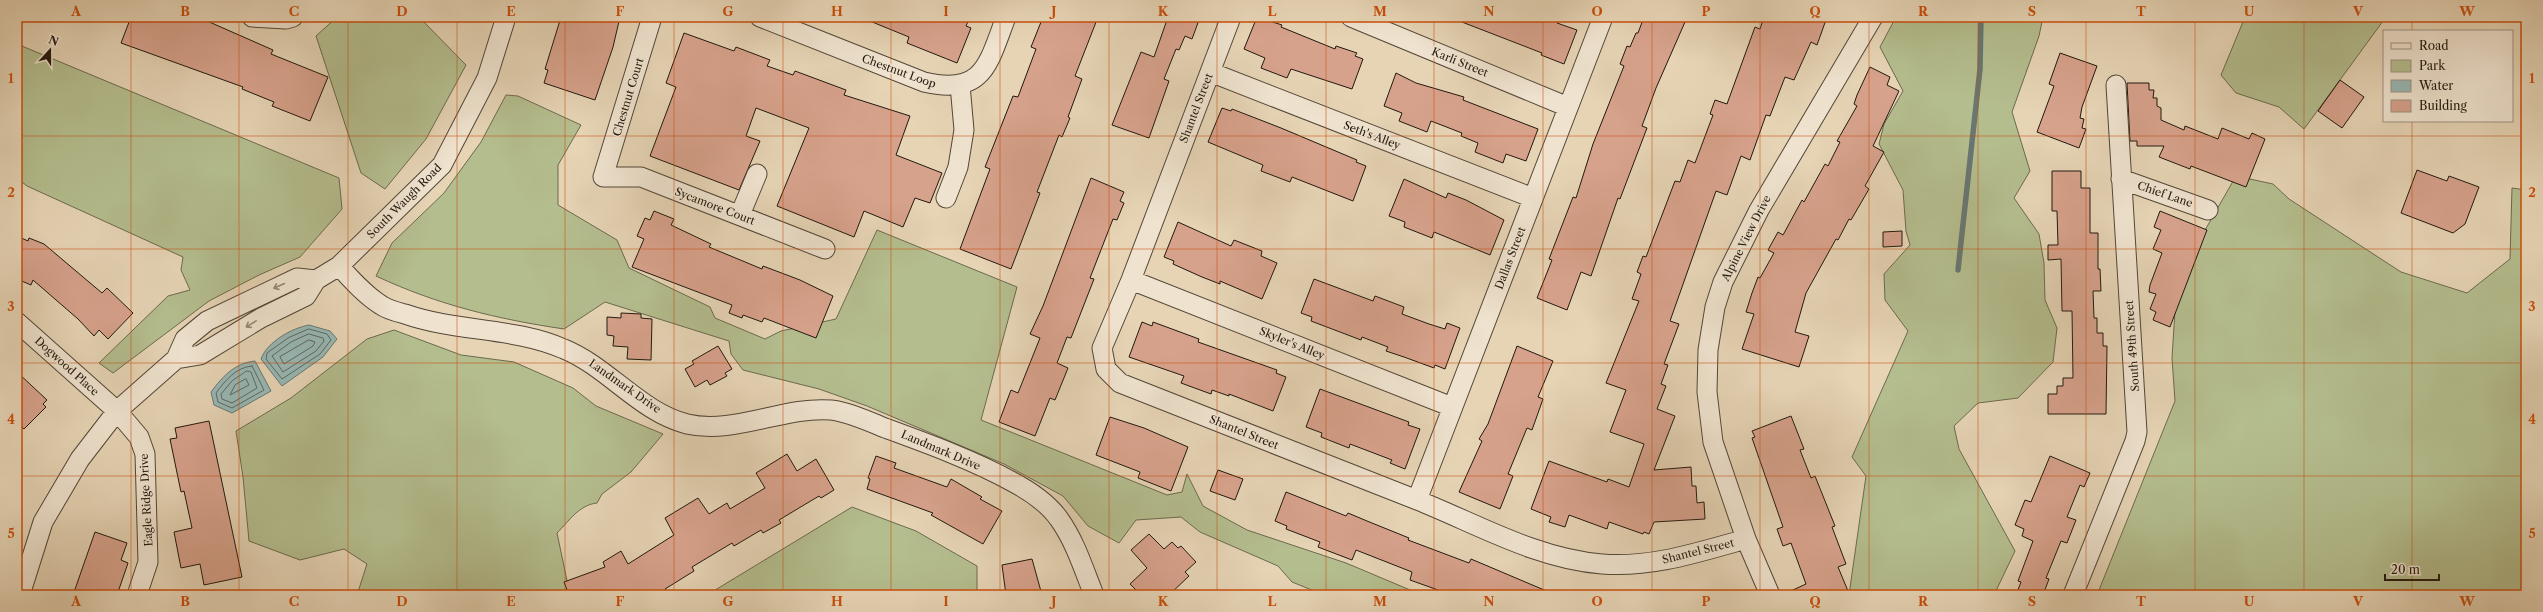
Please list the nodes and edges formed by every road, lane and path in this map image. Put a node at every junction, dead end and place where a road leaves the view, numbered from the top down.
1 (252, 17) edge
2 (293, 17) edge
3 (506, 17) edge
4 (652, 17) edge
5 (760, 17) edge
6 (1006, 17) edge
7 (1231, 17) edge
8 (1351, 17) edge
9 (1603, 17) edge
10 (1873, 17) edge
11 (1210, 72) junction
12 (960, 85) junction
13 (2116, 85) dead end
14 (1568, 107) junction
15 (757, 174) dead end
16 (603, 177) joint
17 (2121, 179) junction
18 (946, 198) dead end
19 (1533, 198) junction
20 (2208, 210) dead end
21 (740, 216) junction
22 (824, 249) dead end
23 (339, 266) junction
24 (316, 280) junction
25 (1131, 280) junction
26 (17, 322) edge
27 (176, 359) junction
28 (1452, 407) junction
29 (117, 411) junction
30 (1417, 500) junction
31 (1746, 539) junction
32 (20, 595) edge
33 (137, 595) edge
34 (1094, 595) edge
35 (1770, 595) edge
36 (2073, 595) edge

1 - 2 street
3 - 23 street, South Waugh Road
4 - 16 street, Chestnut Court
5 - 12 street, Chestnut Loop
6 - 12 street, Chestnut Loop
7 - 11 street, Shantel Street
8 - 14 street, Karli Street
9 - 14 street, Dallas Street
10 - 31 street, Alpine View Drive
11 - 19 street, Seth's Alley
11 - 25 street, Shantel Street
12 - 18 street
13 - 17 street, South 49th Street
14 - 19 street, Dallas Street
15 - 21 street
16 - 21 street, Sycamore Court
17 - 20 street, Chief Lane
17 - 36 street, South 49th Street
19 - 28 street, Dallas Street
21 - 22 street, Sycamore Court
23 - 24 street, South Waugh Road
23 - 34 street, Landmark Drive
24 -> 27 street, South Waugh Road
24 -> 27 street
25 - 28 street, Skyler's Alley
25 - 30 street, Shantel Street
26 - 29 street, Dogwood Place
27 - 29 street
28 - 30 street, Dallas Street
29 - 32 street
29 - 33 street, Eagle Ridge Drive
30 - 31 street, Shantel Street
31 - 35 street, Alpine View Drive

